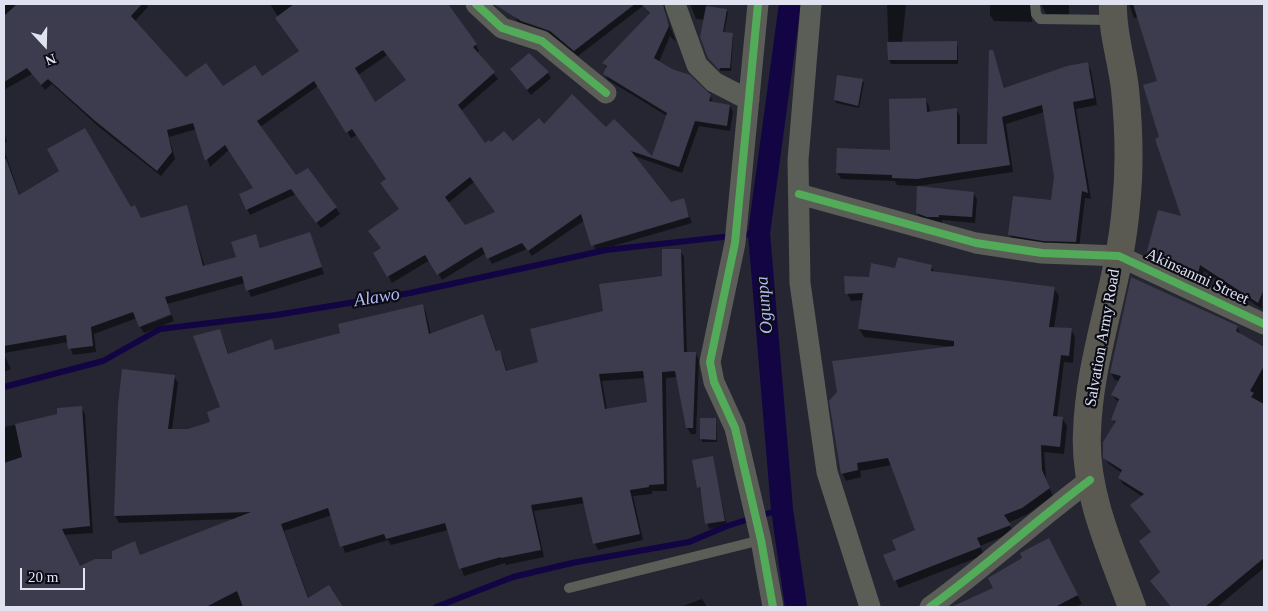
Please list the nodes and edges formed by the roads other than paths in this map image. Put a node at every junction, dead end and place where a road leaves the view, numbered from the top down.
1 (476, 4) edge
2 (675, 4) edge
3 (758, 4) edge
4 (811, 4) edge
5 (1035, 4) edge
6 (1112, 12) edge
7 (606, 93) dead end
8 (749, 100) junction
9 (799, 194) junction
10 (1118, 256) junction
11 (1264, 324) edge
12 (1090, 480) junction
13 (757, 524) junction
14 (569, 588) dead end
15 (773, 607) edge
16 (870, 607) edge
17 (930, 607) edge
18 (1132, 607) edge

1 - 7 street
2 - 8 street
3 - 8 street
4 - 9 street
5 - 6 lane
6 - 10 main road, Salvation Army Road
8 - 13 street
9 - 10 street
9 - 16 street
10 - 11 street, Akinsanmi Street
10 - 12 main road, Salvation Army Road
12 - 17 street
12 - 18 main road, Salvation Army Road
13 - 14 lane
13 - 15 street

